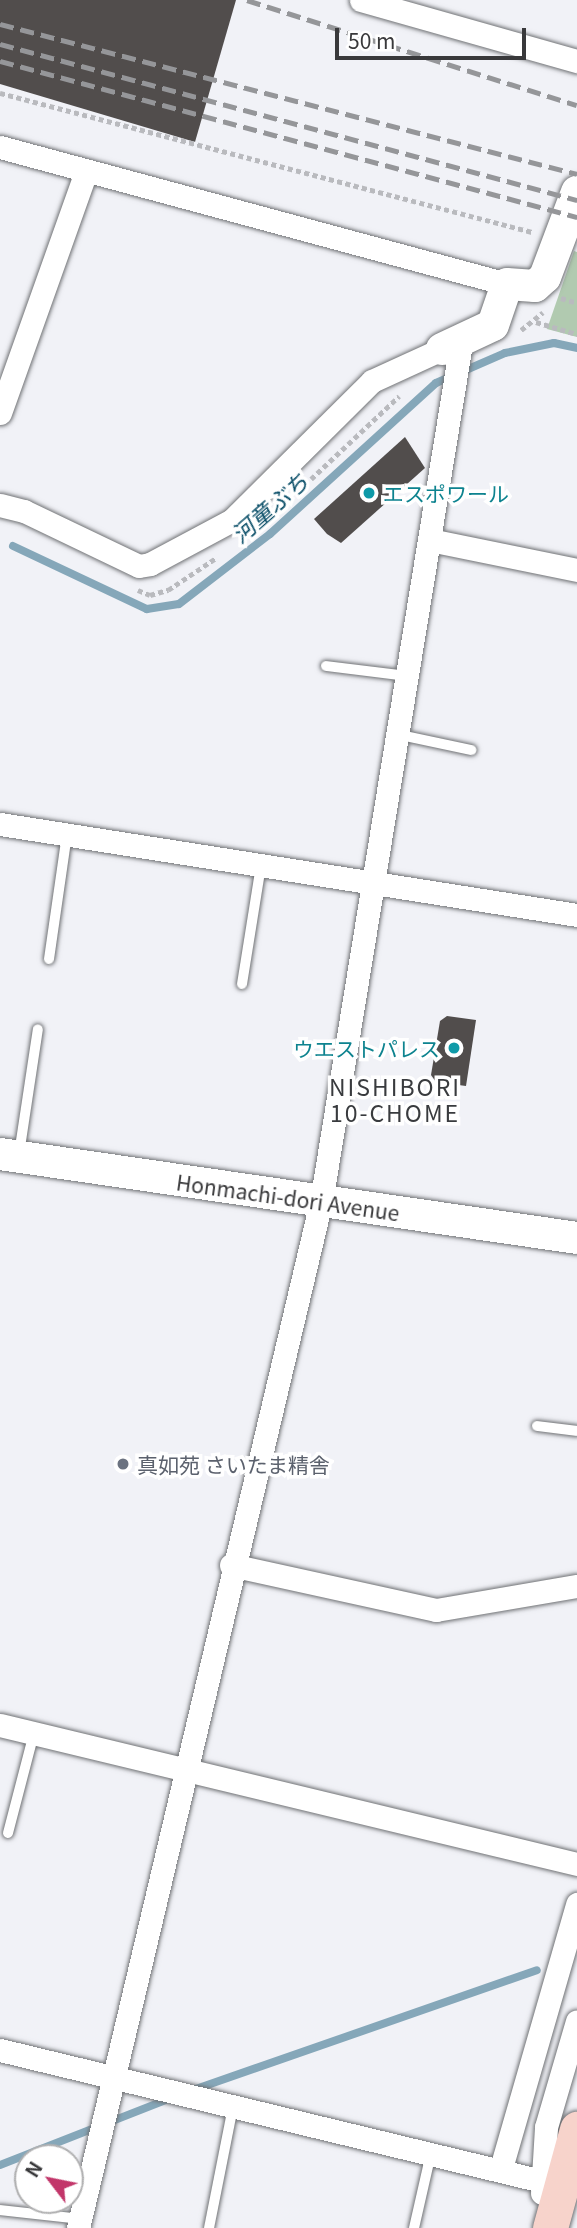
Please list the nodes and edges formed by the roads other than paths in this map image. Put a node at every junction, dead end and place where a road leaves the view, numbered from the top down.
1 (361, 0) edge
2 (577, 61) edge
3 (0, 148) edge
4 (86, 171) junction
5 (577, 192) edge
6 (569, 242) edge
7 (507, 284) junction
8 (455, 349) junction
9 (0, 412) edge
10 (0, 505) edge
11 (430, 540) junction
12 (577, 570) edge
13 (326, 666) dead end
14 (408, 676) junction
15 (400, 735) junction
16 (471, 750) dead end
17 (0, 824) edge
18 (67, 834) junction
19 (261, 864) junction
20 (376, 884) junction
21 (577, 915) edge
22 (49, 958) dead end
23 (242, 984) dead end
24 (38, 1028) dead end
25 (9, 1155) edge
26 (321, 1202) junction
27 (577, 1238) edge
28 (537, 1426) dead end
29 (577, 1431) edge
30 (231, 1565) junction
31 (577, 1586) edge
32 (0, 1725) edge
33 (34, 1733) junction
34 (186, 1768) junction
35 (8, 1833) dead end
36 (577, 1864) edge
37 (577, 1904) edge
38 (577, 2021) edge
39 (0, 2050) edge
40 (110, 2078) junction
41 (233, 2107) junction
42 (577, 2129) edge
43 (431, 2153) junction
44 (501, 2168) junction
45 (542, 2180) junction
46 (0, 2210) edge
47 (79, 2224) edge
48 (209, 2228) edge
49 (414, 2228) edge
50 (542, 2228) edge
51 (551, 2228) edge

1 - 2 street
3 - 4 street
4 - 7 street
4 - 9 street
5 - 6 main road
6 - 7 main road
7 - 8 main road
8 - 10 street
8 - 11 street
11 - 12 street
11 - 14 street
13 - 14 lane
14 - 15 street
15 - 16 lane
15 - 20 street
17 - 18 street
18 - 19 street
18 - 22 lane
19 - 20 street
19 - 23 lane
20 - 21 street
20 - 26 street
24 - 25 lane
25 - 26 main road, Honmachi-dori Avenue
26 - 27 main road, Honmachi-dori Avenue
26 - 30 street
28 - 29 lane
30 - 31 street
30 - 34 street
32 - 33 street
33 - 34 street
33 - 35 lane
34 - 36 street
34 - 40 street
37 - 44 street
38 - 45 street
39 - 40 street
40 - 41 street
40 - 47 street
41 - 43 street
41 - 48 lane
42 - 51 main road
43 - 44 street
43 - 49 lane
44 - 45 street
45 - 50 street
46 - 47 lane

